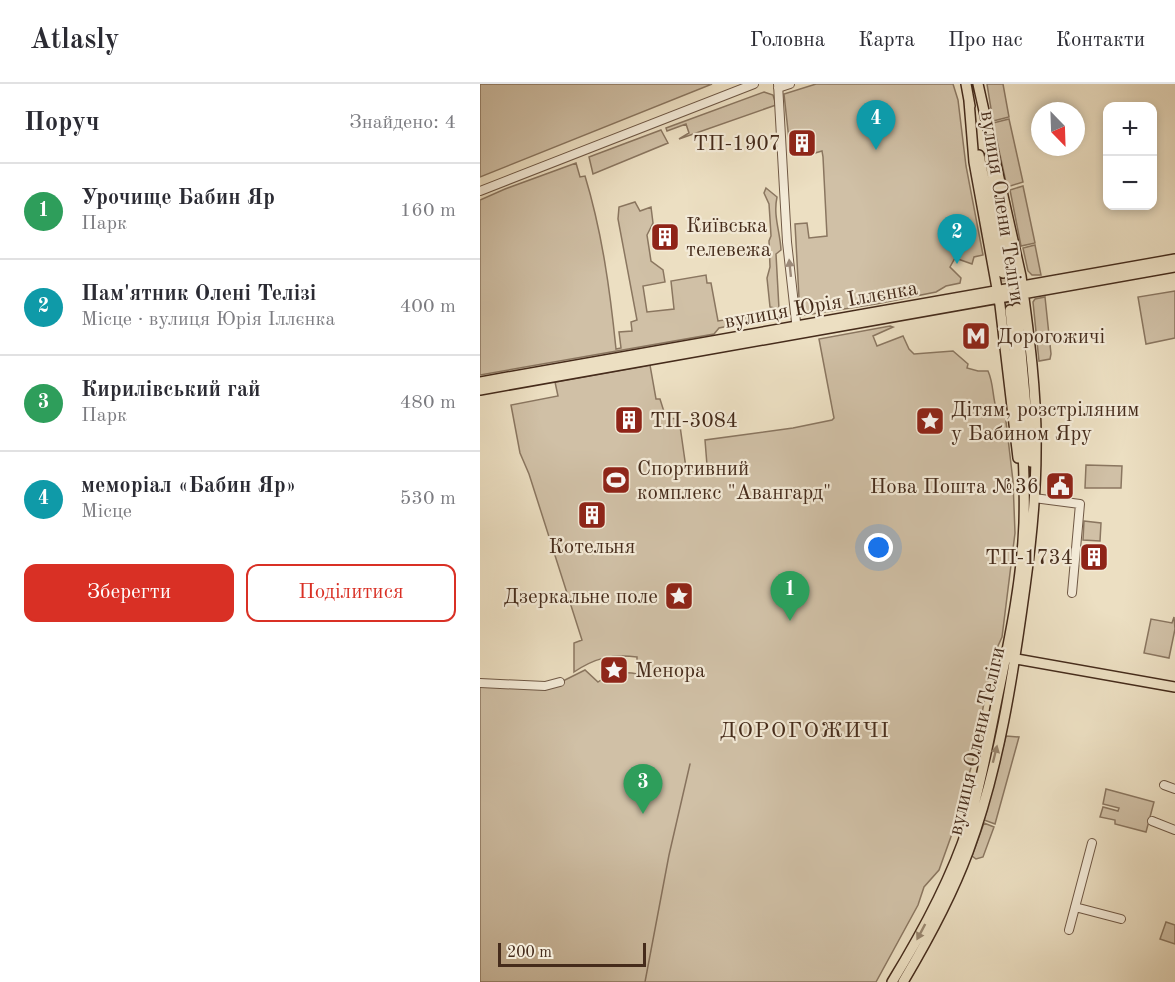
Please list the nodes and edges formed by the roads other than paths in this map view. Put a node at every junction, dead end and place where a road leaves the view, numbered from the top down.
1 (754, 84) edge
2 (790, 84) edge
3 (966, 84) edge
4 (978, 84) edge
5 (778, 86) edge
6 (980, 98) junction
7 (969, 100) junction
8 (480, 190) edge
9 (1175, 259) edge
10 (1175, 267) edge
11 (1023, 290) junction
12 (998, 294) junction
13 (796, 330) junction
14 (651, 356) junction
15 (480, 382) edge
16 (480, 390) edge
17 (1024, 495) junction
18 (1035, 496) junction
19 (1072, 593) dead end
20 (1011, 658) junction
21 (480, 682) edge
22 (560, 682) dead end
23 (1175, 687) edge
24 (1164, 785) dead end
25 (1175, 789) edge
26 (1152, 821) dead end
27 (1175, 830) edge
28 (1092, 843) dead end
29 (1075, 907) junction
30 (1121, 919) dead end
31 (1069, 930) dead end
32 (892, 982) edge
33 (903, 982) edge

1 - 8 street
2 - 5 street
3 - 7 main road, вулиця Олени Теліги
4 - 6 main road, вулиця Олени Теліги
13 -> 5 street
6 - 7 main road, вулиця Олени Теліги
6 - 11 main road, вулиця Олени Теліги
7 - 12 main road, вулиця Олени Теліги
9 - 11 main road
10 - 11 main road
11 - 12 main road, вулиця Юрія Іллєнка
11 - 18 main road, вулиця Олени Теліги
12 - 13 main road, вулиця Юрія Іллєнка
12 - 17 main road, вулиця Олени Теліги
13 - 14 main road, вулиця Юрія Іллєнка
14 - 15 main road, вулиця Юрія Іллєнка
14 - 16 main road, вулиця Юрія Іллєнка
17 - 18 main road, вулиця Олени Теліги
17 - 20 main road, вулиця Олени Теліги
18 - 19 street
18 - 20 main road, вулиця Олени Теліги
20 - 23 main road
20 -> 32 main road, вулиця Олени Теліги
33 -> 20 main road, вулиця Олени Теліги
21 - 22 street
24 - 25 street
26 - 27 street
28 - 29 street
29 - 30 street
29 - 31 street

